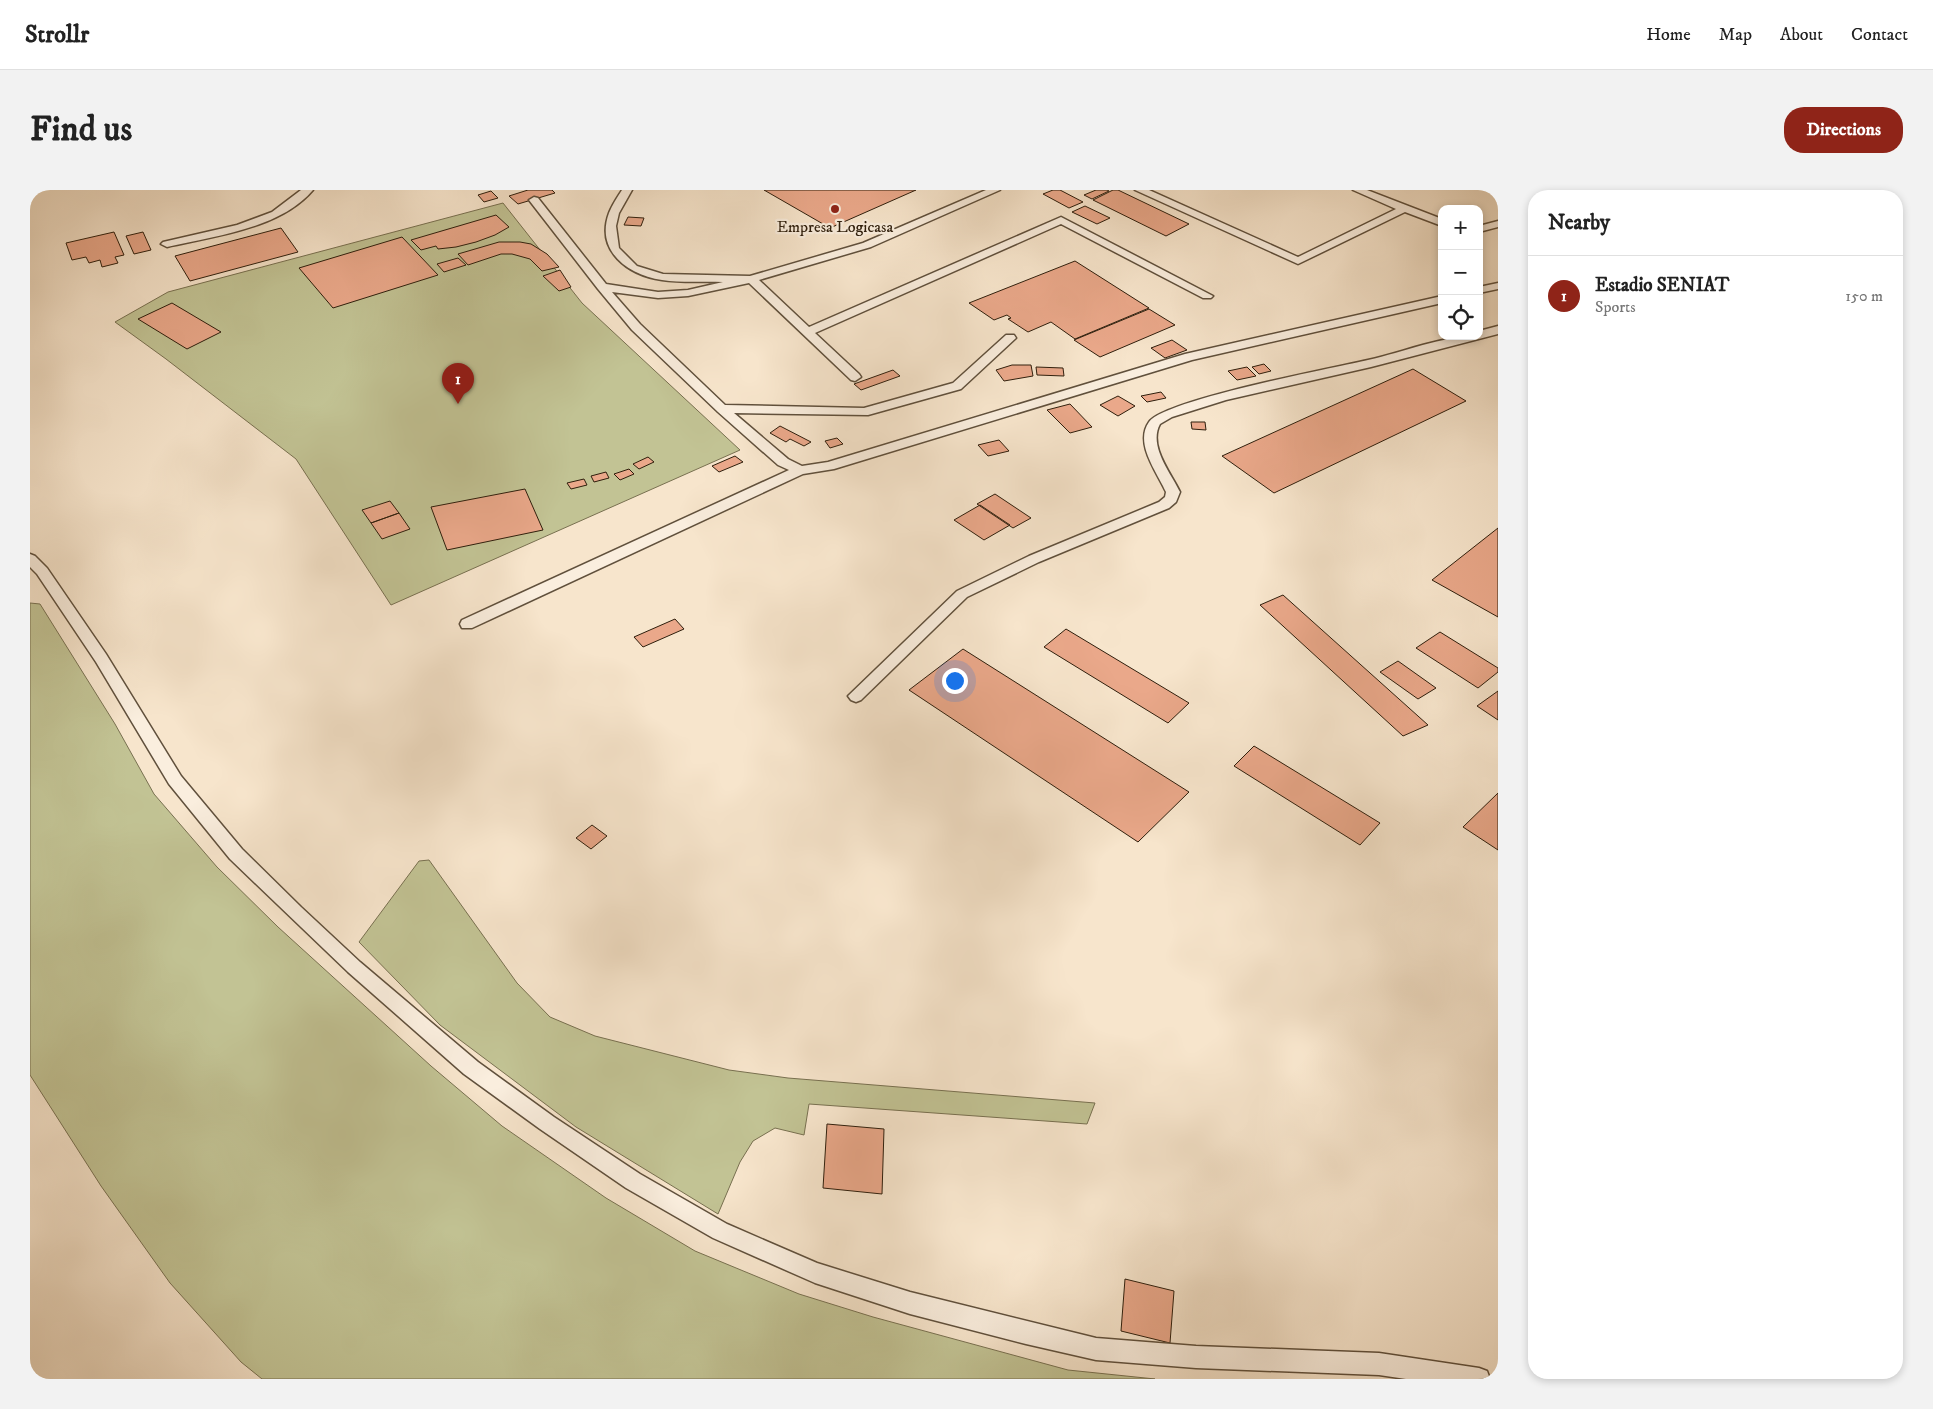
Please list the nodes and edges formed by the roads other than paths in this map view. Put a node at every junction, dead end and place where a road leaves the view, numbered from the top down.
1 (308, 190) edge
2 (627, 190) edge
3 (995, 190) edge
4 (1140, 190) edge
5 (1358, 190) edge
6 (534, 200) dead end
7 (1405, 208) junction
8 (1438, 221) edge
9 (1498, 224) edge
10 (1483, 228) edge
11 (167, 244) dead end
12 (751, 279) junction
13 (1498, 286) edge
14 (602, 287) junction
15 (1483, 289) edge
16 (1207, 296) dead end
17 (1438, 300) edge
18 (1498, 330) edge
19 (808, 332) junction
20 (1483, 334) edge
21 (1010, 338) dead end
22 (1459, 340) edge
23 (855, 378) dead end
24 (722, 409) junction
25 (800, 470) junction
26 (30, 559) edge
27 (467, 624) dead end
28 (856, 696) dead end
29 (1479, 1379) edge

1 - 11 lane
2 - 12 lane
3 - 12 lane
4 - 7 lane
5 - 7 lane
6 - 14 lane
7 - 8 lane
9 - 10 lane
12 - 14 lane
12 - 19 lane
13 - 15 lane
14 - 24 lane
16 - 19 lane
17 - 25 lane
18 - 20 lane
19 - 23 lane
21 - 24 lane
22 - 28 lane
24 - 25 lane
25 - 27 lane
26 - 29 lane

